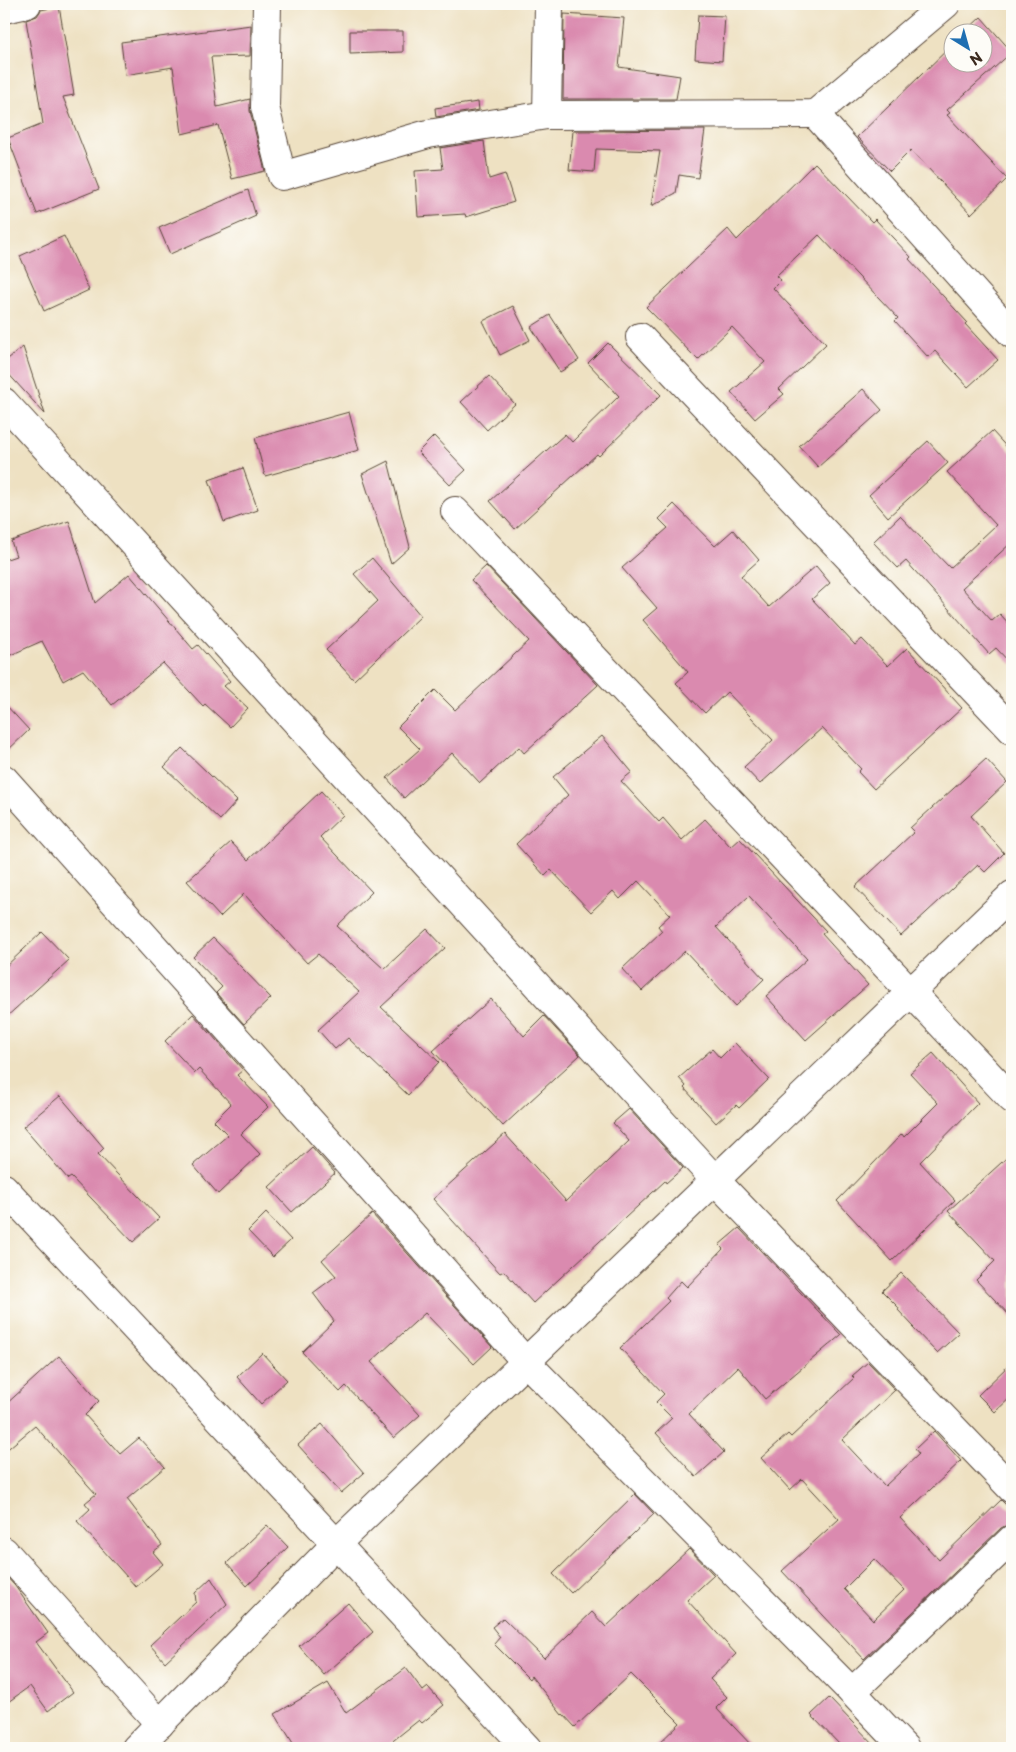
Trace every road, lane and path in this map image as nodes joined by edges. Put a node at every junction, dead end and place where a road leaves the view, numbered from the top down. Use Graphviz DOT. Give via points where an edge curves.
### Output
graph roads {
  1 [pos="27,4"];
  2 [pos="268,4"];
  3 [pos="549,4"];
  4 [pos="946,4"];
  5 [pos="4,9"];
  6 [pos="815,114"];
  7 [pos="547,115"];
  8 [pos="1012,334"];
  9 [pos="640,337"];
  10 [pos="4,402"];
  11 [pos="455,511"];
  12 [pos="1012,730"];
  13 [pos="4,779"];
  14 [pos="1012,895"];
  15 [pos="911,992"];
  16 [pos="1012,1098"];
  17 [pos="715,1180"];
  18 [pos="4,1188"];
  19 [pos="526,1362"];
  20 [pos="1012,1489"];
  21 [pos="1012,1539"];
  22 [pos="336,1544"];
  23 [pos="4,1551"];
  24 [pos="852,1692"];
  25 [pos="160,1724"];
  26 [pos="136,1748"];
  27 [pos="527,1748"];
  28 [pos="905,1748"];
  1 -- 5 [label="street"];
  2 -- 7 [label="street" via="264,107 282,176 428,134"];
  3 -- 7 [label="street"];
  4 -- 6 [label="street"];
  6 -- 7 [label="street"];
  6 -- 8 [label="street"];
  9 -- 12 [label="street"];
  10 -- 17 [label="street"];
  11 -- 15 [label="street"];
  13 -- 19 [label="street"];
  14 -- 15 [label="street"];
  15 -- 16 [label="street"];
  15 -- 17 [label="street"];
  17 -- 19 [label="street"];
  17 -- 20 [label="street"];
  18 -- 22 [label="street"];
  19 -- 22 [label="street"];
  19 -- 24 [label="street"];
  21 -- 24 [label="street"];
  22 -- 25 [label="street"];
  22 -- 27 [label="street"];
  23 -- 25 [label="street"];
  24 -- 28 [label="street"];
  25 -- 26 [label="street"];
}
